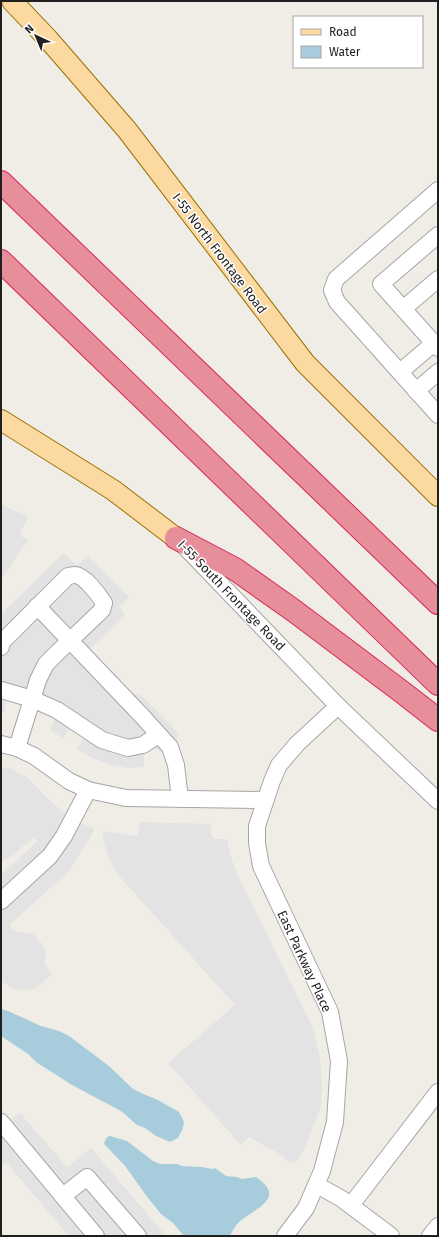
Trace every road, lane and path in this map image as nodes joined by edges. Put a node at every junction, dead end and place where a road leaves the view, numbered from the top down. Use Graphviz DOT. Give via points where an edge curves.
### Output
graph roads {
  1 [pos="12,1"];
  2 [pos="32,1"];
  3 [pos="48,39"];
  4 [pos="1,182"];
  5 [pos="438,190"];
  6 [pos="438,235"];
  7 [pos="1,261"];
  8 [pos="438,279"];
  9 [pos="403,309"];
  10 [pos="436,346"];
  11 [pos="400,372"];
  12 [pos="438,372"];
  13 [pos="416,391"];
  14 [pos="438,415"];
  15 [pos="1,420"];
  16 [pos="438,496"];
  17 [pos="176,538"];
  18 [pos="438,603"];
  19 [pos="37,606"];
  20 [pos="70,641"];
  21 [pos="1,647"];
  22 [pos="438,684"];
  23 [pos="1,690"];
  24 [pos="32,699"];
  25 [pos="338,706"];
  26 [pos="438,720"];
  27 [pos="158,735"];
  28 [pos="1,744"];
  29 [pos="18,748"];
  30 [pos="88,790"];
  31 [pos="180,799"];
  32 [pos="264,800"];
  33 [pos="438,801"];
  34 [pos="1,901"];
  35 [pos="438,1092"];
  36 [pos="4,1132"];
  37 [pos="317,1185"];
  38 [pos="63,1196"];
  39 [pos="350,1205"];
  40 [pos="438,1226"];
  41 [pos="96,1236"];
  42 [pos="138,1236"];
  43 [pos="285,1236"];
  44 [pos="391,1236"];
  45 [pos="430,1236"];
  1 -- 3 [label="main road, I-55 North Frontage Road"];
  2 -- 3 [label="main road"];
  3 -- 16 [label="main road, I-55 North Frontage Road" via="127,130 304,363"];
  4 -- 18 [label="highway"];
  5 -- 11 [label="street" via="336,279 332,290 337,302"];
  6 -- 9 [label="street" via="381,284"];
  7 -- 22 [label="highway"];
  8 -- 9 [label="street"];
  9 -- 10 [label="street"];
  10 -- 11 [label="street"];
  11 -- 13 [label="street"];
  12 -- 13 [label="street"];
  13 -- 14 [label="street"];
  15 -- 17 [label="main road, I-55 South Frontage Road" via="113,490"];
  17 -- 25 [label="street, I-55 South Frontage Road"];
  17 -- 26 [label="highway" via="235,570 293,610"];
  19 -- 20 [label="street"];
  19 -- 20 [label="street" via="68,576 76,575 83,578 100,596 104,603 102,610"];
  19 -- 21 [label="street" via="1,643"];
  20 -- 24 [label="street" via="46,664"];
  20 -- 27 [label="street"];
  23 -- 24 [label="street"];
  24 -- 27 [label="street" via="57,710 102,740 128,748 144,745"];
  24 -- 29 [label="street"];
  25 -- 32 [label="street, East Parkway Place" via="297,744 279,765"];
  25 -- 33 [label="street, I-55 South Frontage Road"];
  27 -- 31 [label="street" via="170,747 176,765"];
  28 -- 29 [label="street"];
  29 -- 30 [label="street" via="69,781"];
  30 -- 31 [label="street" via="126,798"];
  30 -- 34 [label="street" via="64,836 50,856"];
  31 -- 32 [label="street"];
  32 -- 37 [label="street, East Parkway Place" via="257,826 257,844 262,866 330,1012 339,1061 335,1122"];
  35 -- 39 [label="street"];
  36 -- 38 [label="street"];
  37 -- 39 [label="street"];
  37 -- 43 [label="street, East Parkway Place" via="306,1208"];
  38 -- 41 [label="street"];
  38 -- 42 [label="street" via="87,1177"];
  39 -- 44 [label="street"];
  40 -- 45 [label="street"];
}
